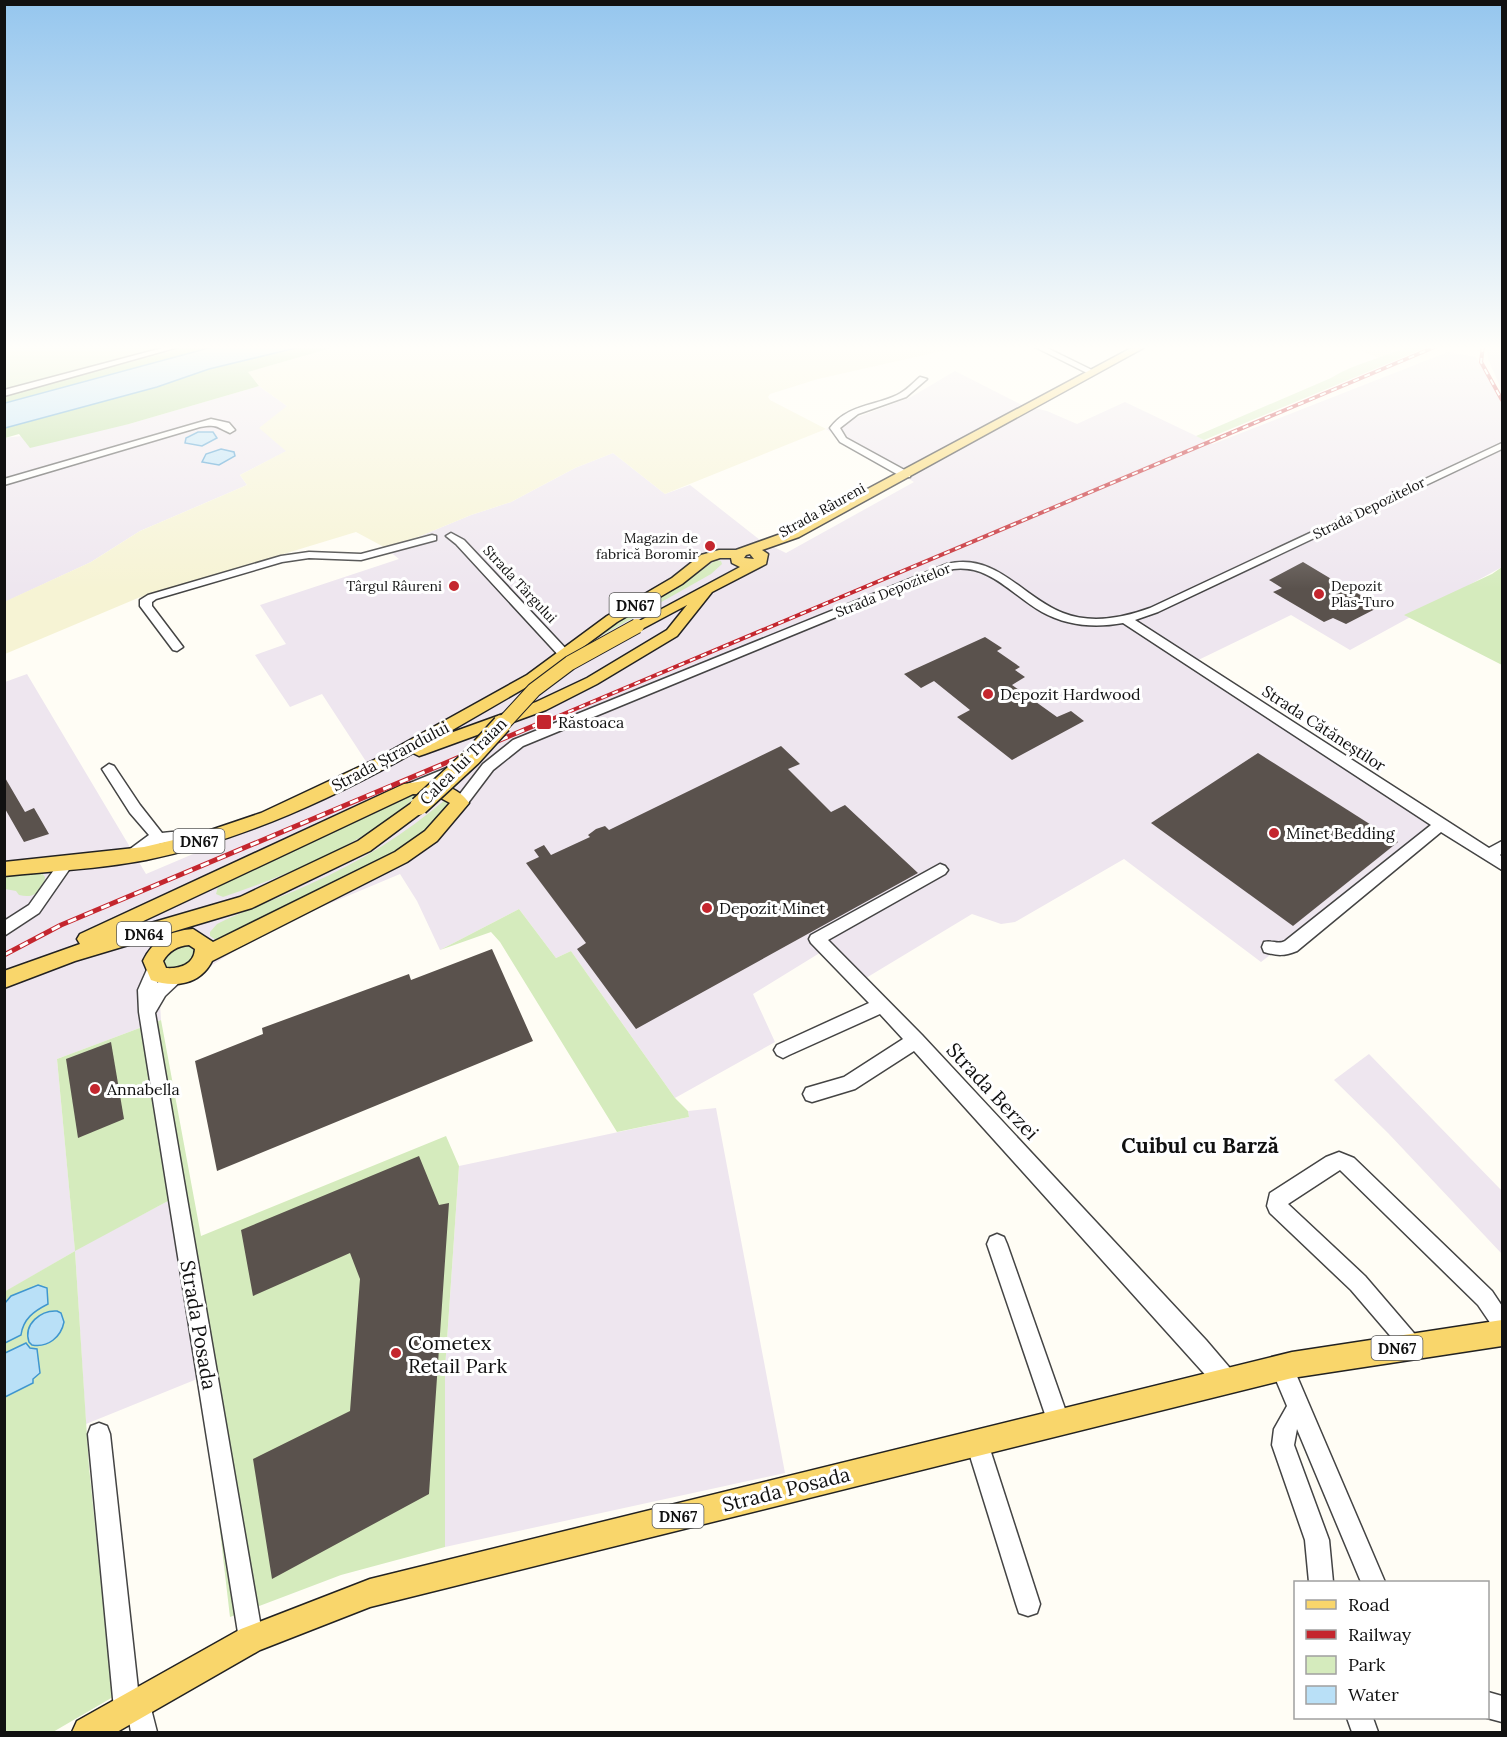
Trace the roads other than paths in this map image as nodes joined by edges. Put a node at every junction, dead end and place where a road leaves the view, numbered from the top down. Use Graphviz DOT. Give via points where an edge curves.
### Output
graph roads {
  1 [pos="190,427"];
  2 [pos="228,427"];
  3 [pos="836,427"];
  4 [pos="994,427"];
  5 [pos="995,427"];
  6 [pos="230,430"];
  7 [pos="1503,446"];
  8 [pos="906,475"];
  9 [pos="4,482"];
  10 [pos="748,558"];
  11 [pos="705,592"];
  12 [pos="1127,620"];
  13 [pos="637,626"];
  14 [pos="177,647"];
  15 [pos="566,655"];
  16 [pos="484,705"];
  17 [pos="495,724"];
  18 [pos="518,743"];
  19 [pos="380,764"];
  20 [pos="109,769"];
  21 [pos="410,788"];
  22 [pos="460,803"];
  23 [pos="1441,824"];
  24 [pos="155,839"];
  25 [pos="202,840"];
  26 [pos="1503,846"];
  27 [pos="131,856"];
  28 [pos="1496,860"];
  29 [pos="66,864"];
  30 [pos="4,869"];
  31 [pos="940,870"];
  32 [pos="205,885"];
  33 [pos="218,908"];
  34 [pos="4,930"];
  35 [pos="87,939"];
  36 [pos="115,941"];
  37 [pos="202,947"];
  38 [pos="1270,947"];
  39 [pos="155,963"];
  40 [pos="4,971"];
  41 [pos="177,976"];
  42 [pos="4,980"];
  43 [pos="883,1005"];
  44 [pos="147,1012"];
  45 [pos="916,1040"];
  46 [pos="783,1050"];
  47 [pos="812,1094"];
  48 [pos="997,1244"];
  49 [pos="1503,1323"];
  50 [pos="1503,1333"];
  51 [pos="1412,1346"];
  52 [pos="1287,1366"];
  53 [pos="1227,1382"];
  54 [pos="1301,1409"];
  55 [pos="1059,1423"];
  56 [pos="99,1434"];
  57 [pos="977,1443"];
  58 [pos="1321,1581"];
  59 [pos="1373,1581"];
  60 [pos="1028,1604"];
  61 [pos="251,1639"];
  62 [pos="133,1706"];
  63 [pos="88,1732"];
  64 [pos="144,1732"];
  1 -- 9 [label="street"];
  2 -- 6 [label="street"];
  3 -- 8 [label="street" via="843,440"];
  4 -- 10 [label="main road, Strada Râureni / DN64"];
  5 -- 8 [label="main road, Strada Râureni / DN64"];
  7 -- 12 [label="street, Strada Depozitelor"];
  8 -- 10 [label="main road, Strada Râureni / DN64"];
  10 -- 11 [label="main road, Calea lui Traian / DN67"];
  10 -- 13 [label="main road, Calea lui Traian / DN64"];
  10 -- 15 [label="main road, Strada Ștrandului / DN67" via="724,554 706,558 677,581 612,619"];
  11 -- 13 [label="main road, Calea lui Traian / DN64"];
  11 -- 17 [label="main road, DN67" via="680,626 667,636 555,701"];
  12 -- 18 [label="street, Strada Depozitelor" via="1060,616 981,566 960,563"];
  12 -- 23 [label="street, Strada Cătăneștilor"];
  13 -- 33 [label="main road, Calea lui Traian / DN64, bridge" via="546,680 419,806 364,846 282,885"];
  14 -- 15 [label="street, Strada Târgului" via="146,606 146,600 281,559 309,555 361,557 432,538 451,537"];
  15 -- 16 [label="main road, Strada Ștrandului / DN67"];
  16 -- 17 [label="main road" via="480,718"];
  16 -- 19 [label="main road, Strada Ștrandului / DN67"];
  17 -- 19 [label="main road, DN67"];
  18 -- 21 [label="street"];
  18 -- 22 [label="street, Strada Depozitelor" via="488,767"];
  19 -- 25 [label="main road, Strada Ștrandului / DN67" via="267,817"];
  20 -- 24 [label="street" via="156,834"];
  21 -- 22 [label="main road" via="435,788"];
  21 -- 32 [label="main road"];
  22 -- 37 [label="main road" via="432,836 401,856"];
  23 -- 28 [label="street, Strada Cătăneștilor"];
  23 -- 38 [label="street" via="1291,946 1282,950"];
  24 -- 25 [label="street" via="175,836"];
  24 -- 27 [label="street"];
  25 -- 27 [label="main road, Strada Ștrandului / DN67"];
  26 -- 28 [label="street"];
  27 -- 29 [label="main road, Strada Ștrandului / DN67"];
  29 -- 30 [label="main road, Strada Ștrandului / DN67"];
  29 -- 34 [label="street" via="34,909"];
  31 -- 43 [label="street, Strada Berzei" via="817,939"];
  32 -- 33 [label="main road" via="202,895"];
  32 -- 35 [label="main road"];
  33 -- 35 [label="main road, Calea lui Traian / DN64"];
  33 -- 36 [label="main road, Calea lui Traian / DN64"];
  33 -- 37 [label="main road"];
  35 -- 40 [label="main road, Calea lui Traian / DN64"];
  36 -- 39 [label="main road" via="140,945"];
  36 -- 42 [label="main road, Calea lui Traian / DN64"];
  37 -- 39 [label="main road" via="193,937 176,939 160,949"];
  37 -- 41 [label="main road" via="192,971"];
  39 -- 41 [label="main road" via="163,976"];
  39 -- 44 [label="street, Strada Posada" via="146,990"];
  41 -- 44 [label="street" via="159,991"];
  43 -- 45 [label="street, Strada Berzei"];
  43 -- 46 [label="street"];
  44 -- 61 [label="street, Strada Posada"];
  45 -- 47 [label="street" via="849,1083"];
  45 -- 53 [label="street, Strada Berzei" via="1115,1260 1197,1344"];
  48 -- 55 [label="street"];
  49 -- 51 [label="street" via="1485,1298 1363,1179 1347,1164 1333,1163 1277,1200 1276,1206 1358,1283"];
  50 -- 51 [label="main road, DN67"];
  51 -- 52 [label="main road, DN67"];
  52 -- 53 [label="main road, Strada Posada / DN67"];
  52 -- 54 [label="street"];
  53 -- 55 [label="main road, Strada Posada / DN67"];
  54 -- 58 [label="street" via="1283,1431 1283,1445 1317,1540"];
  54 -- 59 [label="street"];
  55 -- 57 [label="main road, Strada Posada / DN67"];
  56 -- 62 [label="street"];
  57 -- 60 [label="street"];
  57 -- 61 [label="main road, Strada Posada / DN67" via="406,1583 334,1605"];
  61 -- 62 [label="main road, Strada Posada / DN67"];
  62 -- 63 [label="main road, Strada Posada / DN67"];
  62 -- 64 [label="street"];
}
